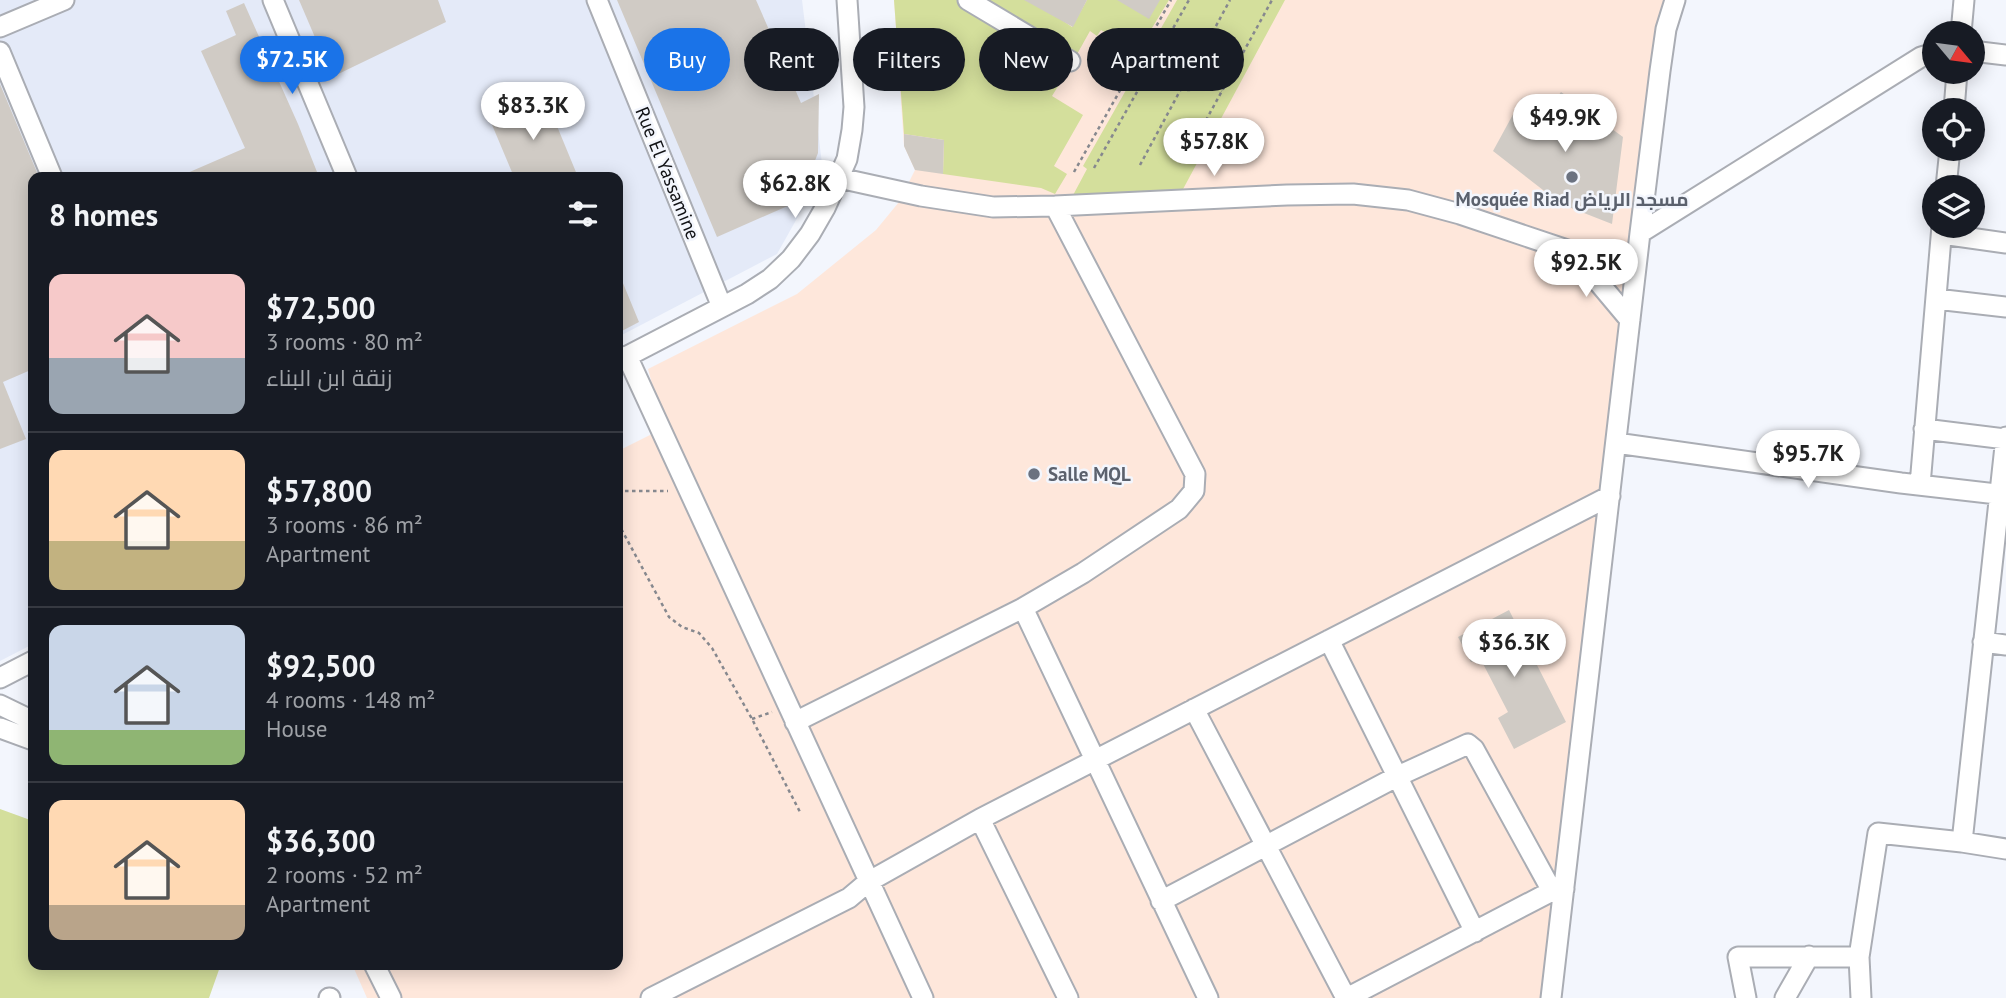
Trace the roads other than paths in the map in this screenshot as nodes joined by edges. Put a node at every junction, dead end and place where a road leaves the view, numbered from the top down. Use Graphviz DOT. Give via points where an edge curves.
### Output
graph roads {
  1 [pos="64,0"];
  2 [pos="273,0"];
  3 [pos="597,0"];
  4 [pos="847,0"];
  5 [pos="968,0"];
  6 [pos="1675,0"];
  7 [pos="1964,0"];
  8 [pos="21,9"];
  9 [pos="1962,21"];
  10 [pos="0,27"];
  11 [pos="1015,28"];
  12 [pos="0,52"];
  13 [pos="1985,53"];
  14 [pos="2006,55"];
  15 [pos="1922,57"];
  16 [pos="50,172"];
  17 [pos="345,172"];
  18 [pos="839,178"];
  19 [pos="1055,206"];
  20 [pos="1640,233"];
  21 [pos="1941,238"];
  22 [pos="1981,238"];
  23 [pos="2006,243"];
  24 [pos="1573,252"];
  25 [pos="1636,269"];
  26 [pos="1936,299"];
  27 [pos="722,307"];
  28 [pos="2006,307"];
  29 [pos="1630,320"];
  30 [pos="623,357"];
  31 [pos="623,360"];
  32 [pos="1924,429"];
  33 [pos="2006,438"];
  34 [pos="1616,443"];
  35 [pos="1920,485"];
  36 [pos="2002,495"];
  37 [pos="1610,496"];
  38 [pos="1023,608"];
  39 [pos="1329,640"];
  40 [pos="1983,642"];
  41 [pos="2006,645"];
  42 [pos="28,664"];
  43 [pos="0,678"];
  44 [pos="0,705"];
  45 [pos="1194,709"];
  46 [pos="792,714"];
  47 [pos="28,719"];
  48 [pos="0,728"];
  49 [pos="28,738"];
  50 [pos="1094,761"];
  51 [pos="1398,776"];
  52 [pos="980,819"];
  53 [pos="1962,842"];
  54 [pos="1265,846"];
  55 [pos="2006,849"];
  56 [pos="868,882"];
  57 [pos="1558,890"];
  58 [pos="1161,901"];
  59 [pos="1475,932"];
  60 [pos="1809,956"];
  61 [pos="1859,957"];
  62 [pos="377,970"];
  63 [pos="391,998"];
  64 [pos="651,998"];
  65 [pos="923,998"];
  66 [pos="1068,998"];
  67 [pos="1208,998"];
  68 [pos="1346,998"];
  69 [pos="1551,998"];
  70 [pos="1746,998"];
  71 [pos="1786,998"];
  72 [pos="1861,998"];
  1 -- 8 [label="street"];
  2 -- 17 [label="street"];
  3 -- 27 [label="street, Rue El Yassamine"];
  4 -- 18 [label="street" via="854,107 847,159"];
  5 -- 11 [label="street"];
  6 -- 20 [label="street" via="1660,71"];
  7 -- 9 [label="street"];
  8 -- 10 [label="street"];
  12 -- 16 [label="street"];
  13 -- 14 [label="street"];
  15 -- 20 [label="street"];
  18 -- 19 [label="street" via="993,207"];
  18 -- 27 [label="street" via="810,234 791,259 770,279"];
  19 -- 24 [label="street" via="1353,194 1421,203"];
  19 -- 38 [label="street" via="1196,481 1179,509"];
  20 -- 25 [label="street"];
  21 -- 26 [label="street"];
  22 -- 23 [label="street"];
  24 -- 25 [label="street"];
  24 -- 29 [label="street"];
  25 -- 29 [label="street"];
  26 -- 28 [label="street"];
  26 -- 32 [label="street"];
  27 -- 30 [label="street"];
  29 -- 34 [label="street"];
  31 -- 46 [label="street"];
  32 -- 33 [label="street"];
  32 -- 35 [label="street"];
  33 -- 36 [label="street"];
  34 -- 35 [label="street"];
  34 -- 37 [label="street"];
  35 -- 36 [label="street"];
  36 -- 40 [label="street"];
  37 -- 39 [label="street"];
  37 -- 57 [label="street"];
  38 -- 46 [label="street"];
  38 -- 50 [label="street"];
  39 -- 45 [label="street"];
  39 -- 51 [label="street"];
  40 -- 41 [label="street"];
  40 -- 53 [label="street"];
  42 -- 43 [label="street"];
  44 -- 47 [label="street"];
  45 -- 50 [label="street"];
  45 -- 54 [label="street"];
  46 -- 56 [label="street"];
  48 -- 49 [label="street"];
  50 -- 52 [label="street"];
  50 -- 58 [label="street"];
  51 -- 54 [label="street"];
  51 -- 57 [label="street" via="1465,745 1473,746"];
  51 -- 59 [label="street"];
  52 -- 56 [label="street"];
  52 -- 66 [label="street"];
  53 -- 55 [label="street"];
  53 -- 61 [label="street" via="1878,833"];
  54 -- 58 [label="street"];
  54 -- 68 [label="street"];
  56 -- 64 [label="street" via="849,898"];
  56 -- 65 [label="street"];
  57 -- 59 [label="street"];
  57 -- 69 [label="street"];
  58 -- 67 [label="street"];
  59 -- 68 [label="street"];
  60 -- 61 [label="street"];
  60 -- 70 [label="street" via="1738,957"];
  60 -- 71 [label="street"];
  61 -- 72 [label="street"];
  62 -- 63 [label="street"];
}
